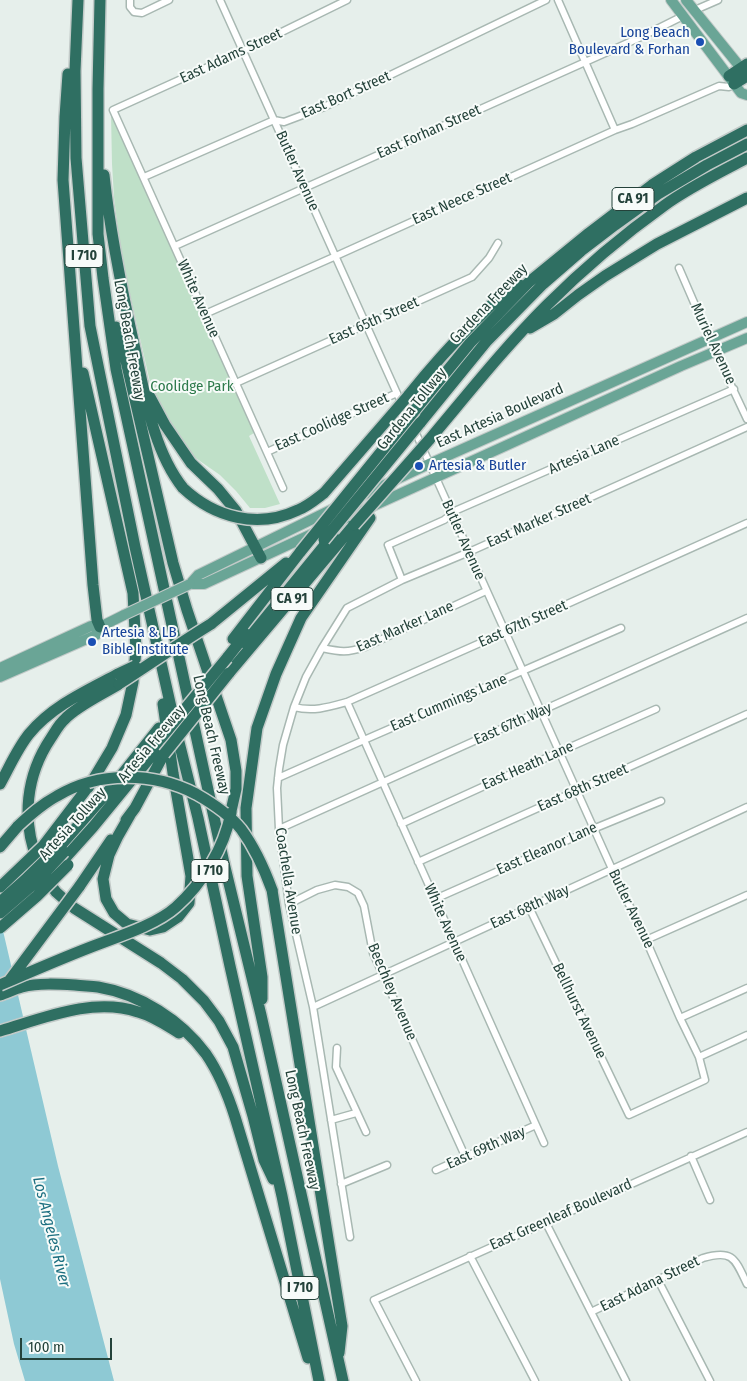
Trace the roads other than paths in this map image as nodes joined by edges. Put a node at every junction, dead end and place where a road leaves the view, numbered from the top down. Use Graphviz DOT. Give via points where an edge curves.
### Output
graph roads {
  1 [pos="73,0"];
  2 [pos="78,0"];
  3 [pos="100,0"];
  4 [pos="130,0"];
  5 [pos="169,0"];
  6 [pos="220,0"];
  7 [pos="347,0"];
  8 [pos="546,0"];
  9 [pos="558,0"];
  10 [pos="671,0"];
  11 [pos="686,0"];
  12 [pos="718,0"];
  13 [pos="695,10"];
  14 [pos="683,16"];
  15 [pos="243,51"];
  16 [pos="585,62"];
  17 [pos="745,71"];
  18 [pos="732,80"];
  19 [pos="98,89"];
  20 [pos="747,95"];
  21 [pos="114,110"];
  22 [pos="274,120"];
  23 [pos="616,130"];
  24 [pos="747,130"];
  25 [pos="747,144"];
  26 [pos="747,158"];
  27 [pos="144,178"];
  28 [pos="305,188"];
  29 [pos="747,198"];
  30 [pos="643,222"];
  31 [pos="498,243"];
  32 [pos="175,246"];
  33 [pos="336,256"];
  34 [pos="679,268"];
  35 [pos="103,278"];
  36 [pos="529,282"];
  37 [pos="205,314"];
  38 [pos="74,317"];
  39 [pos="747,322"];
  40 [pos="366,324"];
  41 [pos="520,334"];
  42 [pos="747,338"];
  43 [pos="710,340"];
  44 [pos="715,351"];
  45 [pos="138,364"];
  46 [pos="236,383"];
  47 [pos="734,389"];
  48 [pos="402,394"];
  49 [pos="747,419"];
  50 [pos="421,425"];
  51 [pos="747,427"];
  52 [pos="267,452"];
  53 [pos="429,464"];
  54 [pos="435,477"];
  55 [pos="396,478"];
  56 [pos="284,488"];
  57 [pos="452,514"];
  58 [pos="747,523"];
  59 [pos="255,546"];
  60 [pos="135,547"];
  61 [pos="301,551"];
  62 [pos="469,552"];
  63 [pos="261,558"];
  64 [pos="402,580"];
  65 [pos="190,584"];
  66 [pos="486,591"];
  67 [pos="747,618"];
  68 [pos="100,627"];
  69 [pos="621,628"];
  70 [pos="505,632"];
  71 [pos="322,648"];
  72 [pos="227,661"];
  73 [pos="0,668"];
  74 [pos="523,672"];
  75 [pos="0,677"];
  76 [pos="118,679"];
  77 [pos="347,702"];
  78 [pos="294,707"];
  79 [pos="656,709"];
  80 [pos="541,711"];
  81 [pos="747,714"];
  82 [pos="364,740"];
  83 [pos="162,741"];
  84 [pos="559,752"];
  85 [pos="278,778"];
  86 [pos="382,782"];
  87 [pos="0,784"];
  88 [pos="576,791"];
  89 [pos="661,801"];
  90 [pos="747,807"];
  91 [pos="130,815"];
  92 [pos="401,824"];
  93 [pos="594,828"];
  94 [pos="279,829"];
  95 [pos="0,846"];
  96 [pos="65,855"];
  97 [pos="418,862"];
  98 [pos="612,869"];
  99 [pos="0,887"];
  100 [pos="747,895"];
  101 [pos="435,899"];
  102 [pos="0,902"];
  103 [pos="289,904"];
  104 [pos="529,907"];
  105 [pos="0,913"];
  106 [pos="0,919"];
  107 [pos="0,928"];
  108 [pos="646,940"];
  109 [pos="454,942"];
  110 [pos="383,975"];
  111 [pos="0,985"];
  112 [pos="747,988"];
  113 [pos="0,994"];
  114 [pos="313,1007"];
  115 [pos="261,1015"];
  116 [pos="680,1018"];
  117 [pos="0,1031"];
  118 [pos="747,1035"];
  119 [pos="199,1046"];
  120 [pos="337,1048"];
  121 [pos="699,1057"];
  122 [pos="705,1080"];
  123 [pos="356,1113"];
  124 [pos="331,1120"];
  125 [pos="536,1125"];
  126 [pos="366,1132"];
  127 [pos="747,1132"];
  128 [pos="544,1143"];
  129 [pos="465,1156"];
  130 [pos="691,1156"];
  131 [pos="387,1165"];
  132 [pos="436,1170"];
  133 [pos="341,1184"];
  134 [pos="282,1196"];
  135 [pos="710,1200"];
  136 [pos="546,1223"];
  137 [pos="350,1238"];
  138 [pos="470,1256"];
  139 [pos="658,1280"];
  140 [pos="747,1284"];
  141 [pos="591,1312"];
  142 [pos="339,1363"];
  143 [pos="315,1381"];
  144 [pos="319,1381"];
  145 [pos="343,1381"];
  146 [pos="416,1381"];
  147 [pos="535,1381"];
  148 [pos="626,1381"];
  149 [pos="710,1381"];
  1 -- 38 [label="highway" via="63,180"];
  2 -- 60 [label="highway, Long Beach Freeway / I 710" via="76,158 90,326"];
  3 -- 19 [label="highway, Long Beach Freeway / I 710"];
  4 -- 5 [label="street" via="134,12 142,13"];
  6 -- 15 [label="street, Butler Avenue"];
  7 -- 15 [label="street, East Adams Street"];
  8 -- 22 [label="street, East Bort Street" via="324,107 284,122"];
  9 -- 16 [label="street"];
  10 -- 14 [label="main road"];
  11 -- 13 [label="main road"];
  12 -- 13 [label="street"];
  13 -- 17 [label="main road"];
  14 -- 16 [label="street, East Forhan Street"];
  14 -- 18 [label="main road"];
  15 -- 21 [label="street, East Adams Street"];
  15 -- 22 [label="street, Butler Avenue"];
  16 -- 23 [label="street"];
  16 -- 28 [label="street, East Forhan Street"];
  17 -- 18 [label="highway"];
  18 -- 20 [label="main road" via="740,93"];
  18 -- 23 [label="street, East Neece Street" via="729,87 719,86"];
  19 -- 35 [label="highway, Long Beach Freeway / I 710" via="98,234"];
  19 -- 45 [label="highway" via="104,177 112,232"];
  21 -- 27 [label="street, White Avenue"];
  22 -- 27 [label="street, East Bort Street"];
  22 -- 28 [label="street, Butler Avenue"];
  23 -- 33 [label="street, East Neece Street"];
  24 -- 36 [label="highway, Gardena Freeway / CA 91" via="652,185"];
  25 -- 50 [label="highway, Gardena Tollway" via="658,194 614,225 543,284 486,342"];
  26 -- 30 [label="highway, CA 91" via="665,205"];
  27 -- 32 [label="street, White Avenue"];
  28 -- 32 [label="street, East Forhan Street"];
  28 -- 33 [label="street, Butler Avenue"];
  29 -- 41 [label="highway" via="642,253"];
  30 -- 41 [label="highway, CA 91" via="596,259"];
  30 -- 50 [label="highway, Gardena Tollway" via="622,225 562,273 495,340"];
  31 -- 40 [label="street, East 65th Street" via="472,277"];
  32 -- 37 [label="street, White Avenue"];
  33 -- 37 [label="street, East Neece Street"];
  33 -- 40 [label="street, Butler Avenue"];
  34 -- 43 [label="street, Muriel Avenue"];
  35 -- 111 [label="highway, bridge" via="173,563 231,740 236,790 229,826 216,855 199,882 176,908 148,925"];
  35 -- 115 [label="highway, Long Beach Freeway / I 710" via="116,369 224,863"];
  36 -- 48 [label="highway" via="496,300"];
  36 -- 61 [label="highway, Gardena Freeway / CA 91, bridge" via="470,343"];
  37 -- 46 [label="street, White Avenue"];
  38 -- 68 [label="highway" via="93,585"];
  38 -- 99 [label="highway, bridge" via="94,424 133,593 134,682 126,714 112,748 86,791 42,846"];
  39 -- 43 [label="main road, East Artesia Boulevard"];
  40 -- 46 [label="street, East 65th Street"];
  40 -- 48 [label="street, Butler Avenue"];
  41 -- 55 [label="highway, CA 91, bridge"];
  42 -- 44 [label="main road, East Artesia Boulevard"];
  43 -- 44 [label="street, Muriel Avenue"];
  43 -- 53 [label="main road, East Artesia Boulevard"];
  44 -- 47 [label="street, Muriel Avenue"];
  44 -- 54 [label="main road, East Artesia Boulevard"];
  45 -- 48 [label="highway, bridge" via="161,450 173,476 206,506 250,520 297,511 324,493"];
  45 -- 59 [label="highway" via="166,425 191,463 236,511"];
  46 -- 52 [label="street, White Avenue"];
  47 -- 49 [label="street, Muriel Avenue"];
  47 -- 57 [label="street, Artesia Lane"];
  48 -- 52 [label="street, East Coolidge Street"];
  48 -- 53 [label="street, Butler Avenue"];
  50 -- 72 [label="highway, Gardena Tollway, bridge"];
  51 -- 62 [label="street, East Marker Street"];
  52 -- 56 [label="street, White Avenue"];
  53 -- 54 [label="street, Butler Avenue"];
  53 -- 59 [label="main road, East Artesia Boulevard"];
  54 -- 57 [label="street, Butler Avenue"];
  54 -- 63 [label="main road, East Artesia Boulevard"];
  55 -- 72 [label="highway, Artesia Freeway / CA 91, bridge"];
  55 -- 115 [label="highway, bridge" via="301,618 257,728 246,808 247,876 262,977"];
  57 -- 62 [label="street, Butler Avenue"];
  57 -- 64 [label="street, Artesia Lane" via="388,545"];
  58 -- 70 [label="street, East 67th Street"];
  59 -- 63 [label="highway"];
  59 -- 65 [label="main road, East Artesia Boulevard" via="198,575"];
  60 -- 91 [label="highway" via="191,876 189,903 178,917 163,927 150,930 127,924 114,913 106,899 103,879 109,855"];
  60 -- 134 [label="highway, Long Beach Freeway / I 710"];
  61 -- 72 [label="highway, Artesia Freeway / CA 91"];
  61 -- 76 [label="highway, bridge" via="211,624 149,664"];
  62 -- 64 [label="street, East Marker Street"];
  62 -- 66 [label="street, Butler Avenue"];
  63 -- 65 [label="main road, East Artesia Boulevard" via="204,584"];
  64 -- 71 [label="street, East Marker Street" via="347,608"];
  65 -- 68 [label="main road, East Artesia Boulevard, bridge"];
  66 -- 70 [label="street, Butler Avenue"];
  66 -- 71 [label="street, East Marker Lane" via="350,652"];
  67 -- 80 [label="street, East 67th Way"];
  68 -- 73 [label="main road, East Artesia Boulevard" via="91,626"];
  68 -- 75 [label="main road, East Artesia Boulevard" via="96,635"];
  69 -- 74 [label="street, East Cummings Lane"];
  70 -- 74 [label="street, Butler Avenue"];
  70 -- 77 [label="street, East 67th Street"];
  71 -- 78 [label="street, Coachella Avenue"];
  72 -- 83 [label="highway, Artesia Freeway / CA 91, bridge"];
  72 -- 83 [label="highway, Artesia Freeway / CA 91"];
  74 -- 80 [label="street, Butler Avenue"];
  74 -- 82 [label="street, East Cummings Lane"];
  76 -- 87 [label="highway" via="75,697 44,719 29,734"];
  76 -- 134 [label="highway" via="65,719 41,752 27,805 35,855 43,875 56,892 74,908 182,979 219,1021 233,1047 264,1160"];
  77 -- 78 [label="street, East 67th Street" via="305,710"];
  77 -- 82 [label="street, White Avenue"];
  78 -- 85 [label="street, Coachella Avenue"];
  79 -- 84 [label="street, East Heath Lane"];
  80 -- 84 [label="street, Butler Avenue"];
  80 -- 86 [label="street, East 67th Way"];
  81 -- 88 [label="street, East 68th Street"];
  82 -- 85 [label="street, East Cummings Lane"];
  82 -- 86 [label="street, White Avenue"];
  83 -- 91 [label="highway"];
  83 -- 96 [label="highway, Artesia Freeway / CA 91"];
  83 -- 96 [label="highway, Artesia Freeway / CA 91" via="112,787"];
  84 -- 88 [label="street, Butler Avenue"];
  84 -- 92 [label="street, East Heath Lane"];
  85 -- 94 [label="street, Coachella Avenue"];
  86 -- 92 [label="street, White Avenue"];
  86 -- 94 [label="street, East 67th Way"];
  88 -- 93 [label="street, Butler Avenue"];
  88 -- 97 [label="street, East 68th Street"];
  89 -- 93 [label="street, East Eleanor Lane"];
  90 -- 98 [label="street, East 68th Way"];
  91 -- 113 [label="highway, bridge"];
  92 -- 97 [label="street, White Avenue"];
  93 -- 98 [label="street, Butler Avenue"];
  93 -- 101 [label="street, East Eleanor Lane"];
  94 -- 103 [label="street, Coachella Avenue"];
  95 -- 142 [label="highway, bridge" via="35,810 57,796 96,780 120,777 139,777 186,789 224,813 252,845 272,890 342,1326"];
  96 -- 102 [label="highway, Artesia Freeway / CA 91, bridge" via="25,880"];
  96 -- 105 [label="highway, Artesia Tollway, bridge"];
  96 -- 106 [label="highway, Artesia Tollway, bridge"];
  96 -- 107 [label="highway, Artesia Freeway / CA 91, bridge" via="37,896"];
  97 -- 101 [label="street, White Avenue"];
  98 -- 104 [label="street, East 68th Way"];
  98 -- 108 [label="street, Butler Avenue"];
  100 -- 108 [label="street"];
  101 -- 109 [label="street, White Avenue"];
  103 -- 110 [label="street, Beechley Avenue" via="335,885 358,893 364,906 373,953"];
  103 -- 114 [label="street, Coachella Avenue"];
  104 -- 109 [label="street, East 68th Way"];
  104 -- 122 [label="street, Bellhurst Avenue" via="629,1115"];
  108 -- 116 [label="street, Butler Avenue"];
  109 -- 110 [label="street, East 68th Way"];
  109 -- 125 [label="street, White Avenue"];
  110 -- 114 [label="street, East 68th Way"];
  110 -- 129 [label="street, Beechley Avenue"];
  112 -- 116 [label="street"];
  113 -- 119 [label="highway" via="43,984 98,987 142,1002 164,1014"];
  114 -- 124 [label="street, Coachella Avenue"];
  115 -- 142 [label="highway, Long Beach Freeway / I 710"];
  116 -- 121 [label="street, Butler Avenue"];
  117 -- 119 [label="highway" via="74,1010 120,1007 154,1018"];
  118 -- 121 [label="street"];
  119 -- 143 [label="highway" via="227,1092"];
  120 -- 123 [label="street" via="336,1067"];
  121 -- 122 [label="street, Butler Avenue"];
  123 -- 124 [label="street"];
  123 -- 126 [label="street"];
  124 -- 133 [label="street, Coachella Avenue"];
  125 -- 128 [label="street, White Avenue"];
  125 -- 129 [label="street, East 69th Way"];
  127 -- 130 [label="street, East Greenleaf Boulevard"];
  129 -- 132 [label="street, East 69th Way"];
  130 -- 135 [label="street"];
  130 -- 136 [label="street, East Greenleaf Boulevard"];
  131 -- 133 [label="street"];
  133 -- 137 [label="street, Coachella Avenue"];
  134 -- 144 [label="highway, Long Beach Freeway / I 710"];
  136 -- 138 [label="street, East Greenleaf Boulevard"];
  136 -- 141 [label="street"];
  138 -- 146 [label="street, East Greenleaf Boulevard" via="374,1300"];
  138 -- 147 [label="street"];
  139 -- 140 [label="street, East Adana Street" via="703,1258 726,1254 736,1262"];
  139 -- 141 [label="street, East Adana Street"];
  139 -- 149 [label="street"];
  141 -- 148 [label="street"];
  142 -- 145 [label="highway, Long Beach Freeway / I 710"];
}
